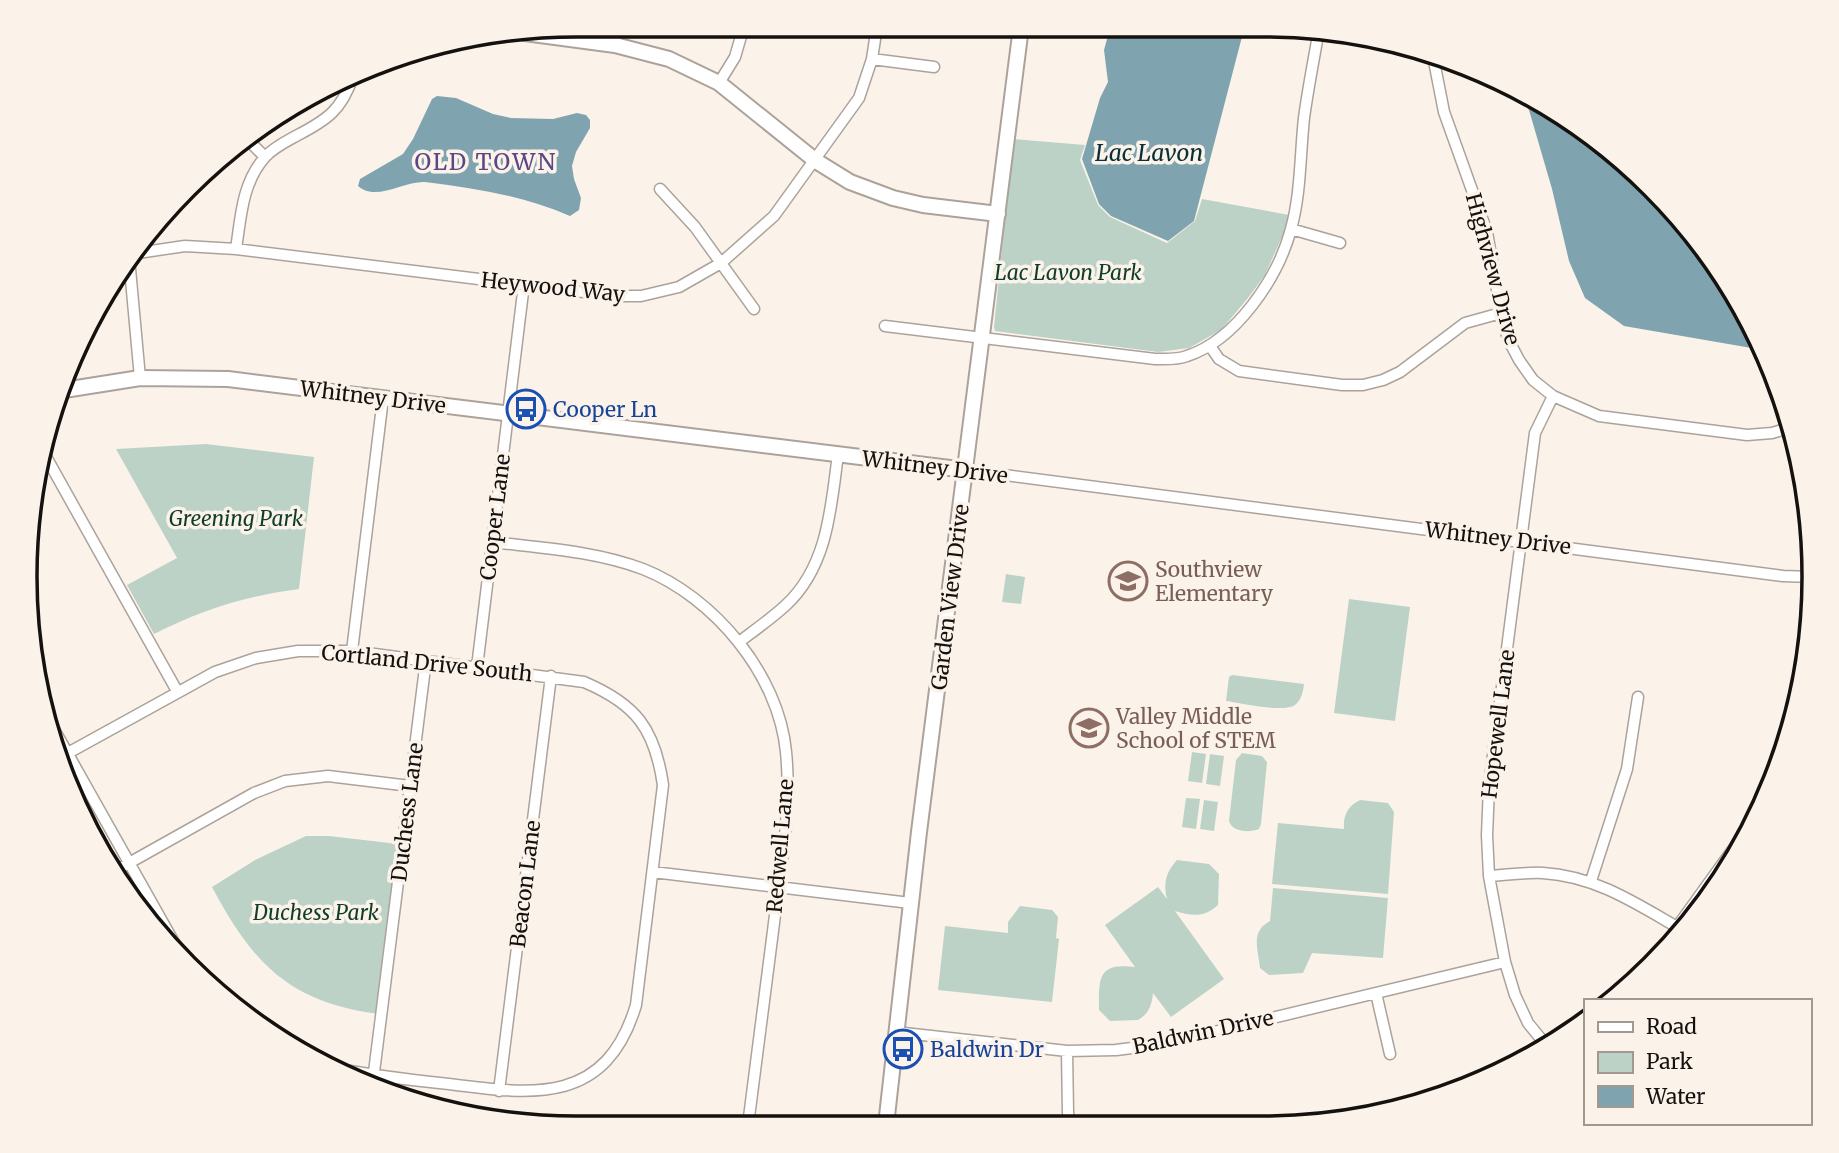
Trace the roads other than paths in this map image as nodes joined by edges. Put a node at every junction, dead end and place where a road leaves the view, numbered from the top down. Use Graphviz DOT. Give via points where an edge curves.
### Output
graph roads {
  1 [pos="559,37"];
  2 [pos="616,37"];
  3 [pos="740,37"];
  4 [pos="875,37"];
  5 [pos="1020,37"];
  6 [pos="1317,40"];
  7 [pos="615,45"];
  8 [pos="872,60"];
  9 [pos="1435,65"];
  10 [pos="934,68"];
  11 [pos="719,83"];
  12 [pos="349,87"];
  13 [pos="253,145"];
  14 [pos="265,157"];
  15 [pos="816,161"];
  16 [pos="660,188"];
  17 [pos="998,214"];
  18 [pos="1291,229"];
  19 [pos="1340,243"];
  20 [pos="236,248"];
  21 [pos="144,253"];
  22 [pos="721,263"];
  23 [pos="131,272"];
  24 [pos="524,284"];
  25 [pos="754,309"];
  26 [pos="1501,313"];
  27 [pos="885,326"];
  28 [pos="983,338"];
  29 [pos="1210,346"];
  30 [pos="140,378"];
  31 [pos="71,389"];
  32 [pos="1553,396"];
  33 [pos="383,398"];
  34 [pos="508,414"];
  35 [pos="1782,430"];
  36 [pos="838,454"];
  37 [pos="49,462"];
  38 [pos="966,470"];
  39 [pos="1520,541"];
  40 [pos="492,542"];
  41 [pos="1802,577"];
  42 [pos="739,642"];
  43 [pos="352,651"];
  44 [pos="426,660"];
  45 [pos="477,667"];
  46 [pos="551,676"];
  47 [pos="177,691"];
  48 [pos="1638,697"];
  49 [pos="64,746"];
  50 [pos="68,753"];
  51 [pos="410,786"];
  52 [pos="129,863"];
  53 [pos="122,867"];
  54 [pos="653,872"];
  55 [pos="1489,876"];
  56 [pos="1591,881"];
  57 [pos="778,887"];
  58 [pos="911,903"];
  59 [pos="162,922"];
  60 [pos="1674,925"];
  61 [pos="1505,962"];
  62 [pos="1376,993"];
  63 [pos="895,1032"];
  64 [pos="1541,1038"];
  65 [pos="1067,1051"];
  66 [pos="1390,1054"];
  67 [pos="368,1074"];
  68 [pos="374,1075"];
  69 [pos="499,1091"];
  70 [pos="749,1116"];
  71 [pos="887,1116"];
  72 [pos="1069,1116"];
  1 -- 7 [label="street"];
  2 -- 7 [label="street"];
  3 -- 11 [label="street"];
  4 -- 8 [label="street, Heywood Way"];
  5 -- 17 [label="street, Garden View Drive"];
  6 -- 18 [label="street"];
  7 -- 11 [label="street" via="669,58"];
  8 -- 10 [label="street"];
  8 -- 15 [label="street, Heywood Way" via="859,98"];
  9 -- 26 [label="street, Highview Drive" via="1444,112 1487,232"];
  11 -- 15 [label="street"];
  12 -- 14 [label="street" via="342,103 323,122"];
  13 -- 14 [label="street"];
  14 -- 20 [label="street" via="245,190"];
  15 -- 17 [label="street" via="850,182 892,198"];
  15 -- 22 [label="street, Heywood Way" via="774,216"];
  16 -- 22 [label="street"];
  17 -- 28 [label="street, Garden View Drive"];
  18 -- 19 [label="street"];
  18 -- 29 [label="street" via="1263,289 1233,328"];
  20 -- 21 [label="street, Heywood Way" via="185,246"];
  20 -- 24 [label="street, Heywood Way"];
  22 -- 24 [label="street, Heywood Way" via="679,287 640,296"];
  22 -- 25 [label="street"];
  23 -- 30 [label="street"];
  24 -- 34 [label="street, Cooper Lane"];
  26 -- 29 [label="street" via="1465,323 1400,372 1363,385 1239,371 1219,359"];
  26 -- 32 [label="street, Highview Drive" via="1519,360 1533,380"];
  27 -- 28 [label="street"];
  28 -- 29 [label="street" via="1155,359 1185,357"];
  28 -- 38 [label="street, Garden View Drive"];
  30 -- 31 [label="street, Whitney Drive"];
  30 -- 33 [label="street, Whitney Drive" via="229,379"];
  32 -- 35 [label="street, Highview Drive" via="1599,416 1747,435"];
  32 -- 39 [label="street, Hopewell Lane" via="1535,432"];
  33 -- 34 [label="street, Whitney Drive"];
  33 -- 43 [label="street"];
  34 -- 36 [label="street, Whitney Drive"];
  34 -- 40 [label="street, Cooper Lane"];
  36 -- 38 [label="street, Whitney Drive"];
  36 -- 42 [label="street" via="828,528 815,566 788,603"];
  37 -- 47 [label="street"];
  38 -- 39 [label="street, Whitney Drive"];
  38 -- 58 [label="street, Garden View Drive"];
  39 -- 41 [label="street, Whitney Drive"];
  39 -- 55 [label="street, Hopewell Lane" via="1489,787"];
  40 -- 42 [label="street, Redwell Lane" via="595,555 642,569 696,599"];
  40 -- 45 [label="street, Cooper Lane"];
  42 -- 57 [label="street, Redwell Lane" via="769,691 786,751 788,809"];
  43 -- 44 [label="street, Cortland Drive South"];
  43 -- 47 [label="street, Cortland Drive South" via="298,651 256,658 215,671"];
  44 -- 45 [label="street, Cortland Drive South"];
  44 -- 51 [label="street, Duchess Lane"];
  45 -- 46 [label="street, Cortland Drive South"];
  46 -- 54 [label="street, Cortland Drive South" via="610,693 633,711 650,736 663,785"];
  46 -- 69 [label="street, Beacon Lane"];
  47 -- 50 [label="street, Cortland Drive South"];
  48 -- 56 [label="street" via="1627,769"];
  49 -- 50 [label="street"];
  50 -- 52 [label="street"];
  51 -- 52 [label="street" via="328,776 285,781 254,793"];
  51 -- 68 [label="street, Duchess Lane"];
  52 -- 53 [label="street"];
  52 -- 59 [label="street"];
  54 -- 57 [label="street"];
  54 -- 69 [label="street, Cortland Drive South" via="636,1005 618,1047 594,1072 566,1087"];
  55 -- 56 [label="street" via="1543,873"];
  55 -- 61 [label="street, Hopewell Lane"];
  56 -- 60 [label="street"];
  57 -- 58 [label="street"];
  57 -- 70 [label="street, Redwell Lane"];
  58 -- 63 [label="street, Garden View Drive"];
  61 -- 62 [label="street, Baldwin Drive"];
  61 -- 64 [label="street, Hopewell Lane" via="1514,995"];
  62 -- 65 [label="street, Baldwin Drive" via="1164,1044"];
  62 -- 66 [label="street"];
  63 -- 65 [label="street, Baldwin Drive"];
  63 -- 71 [label="street, Garden View Drive"];
  65 -- 72 [label="street"];
  67 -- 68 [label="street, Cortland Drive South"];
  68 -- 69 [label="street, Cortland Drive South"];
}
